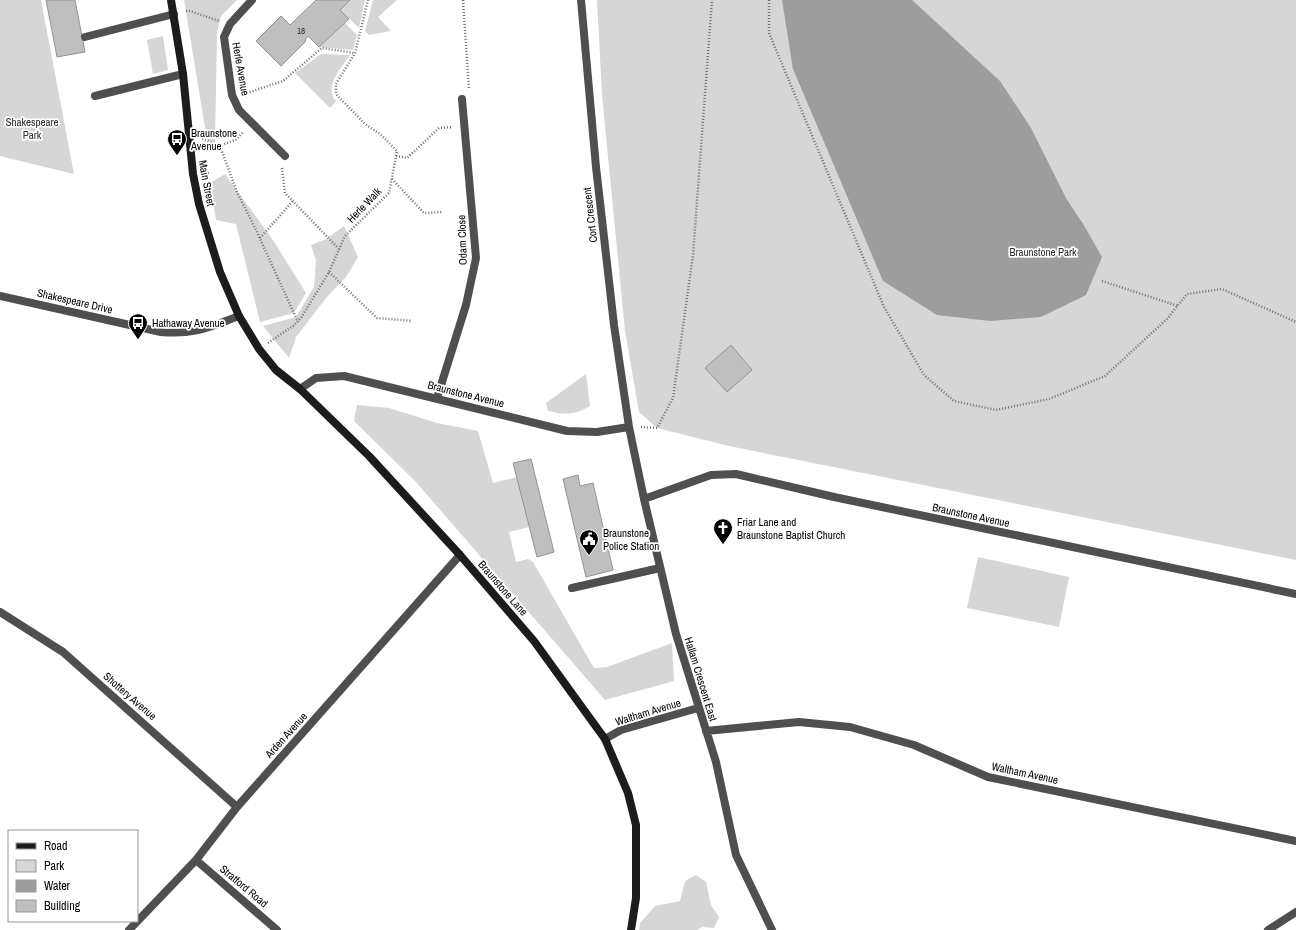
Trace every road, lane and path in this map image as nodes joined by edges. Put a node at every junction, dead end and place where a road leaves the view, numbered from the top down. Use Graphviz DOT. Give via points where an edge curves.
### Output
graph roads {
  1 [pos="171,0"];
  2 [pos="252,0"];
  3 [pos="368,0"];
  4 [pos="463,0"];
  5 [pos="581,0"];
  6 [pos="712,0"];
  7 [pos="769,0"];
  8 [pos="174,14"];
  9 [pos="230,24"];
  10 [pos="85,37"];
  11 [pos="355,53"];
  12 [pos="183,74"];
  13 [pos="95,96"];
  14 [pos="233,98"];
  15 [pos="462,99"];
  16 [pos="251,122"];
  17 [pos="464,126"];
  18 [pos="189,138"];
  19 [pos="220,146"];
  20 [pos="285,156"];
  21 [pos="396,156"];
  22 [pos="392,179"];
  23 [pos="293,201"];
  24 [pos="443,212"];
  25 [pos="260,238"];
  26 [pos="340,250"];
  27 [pos="329,272"];
  28 [pos="1102,281"];
  29 [pos="0,296"];
  30 [pos="1178,306"];
  31 [pos="239,316"];
  32 [pos="412,321"];
  33 [pos="298,322"];
  34 [pos="1296,322"];
  35 [pos="259,349"];
  36 [pos="300,389"];
  37 [pos="437,398"];
  38 [pos="629,427"];
  39 [pos="644,499"];
  40 [pos="460,555"];
  41 [pos="660,568"];
  42 [pos="572,588"];
  43 [pos="1296,594"];
  44 [pos="0,612"];
  45 [pos="698,708"];
  46 [pos="706,731"];
  47 [pos="605,739"];
  48 [pos="237,807"];
  49 [pos="1296,841"];
  50 [pos="196,860"];
  51 [pos="1296,912"];
  52 [pos="138,921"];
  53 [pos="137,922"];
  54 [pos="129,930"];
  55 [pos="277,930"];
  56 [pos="631,930"];
  57 [pos="772,930"];
  58 [pos="1268,930"];
  1 -- 8 [label="street, Main Street"];
  2 -- 9 [label="street, Herle Avenue"];
  3 -- 11 [label="path"];
  4 -- 15 [label="path" via="469,91"];
  5 -- 38 [label="street, Cort Crescent" via="596,167 614,325"];
  6 -- 38 [label="path" via="693,254 674,398 657,428"];
  7 -- 30 [label="path" via="769,33 884,307 924,375 954,401 996,410 1049,399 1104,376"];
  8 -- 9 [label="path" via="190,11"];
  8 -- 10 [label="street"];
  8 -- 12 [label="street, Main Street"];
  9 -- 14 [label="street, Herle Avenue" via="224,36"];
  11 -- 14 [label="path" via="322,48 283,81"];
  11 -- 21 [label="path" via="336,84 336,94 365,124 380,134 397,151"];
  12 -- 13 [label="street"];
  12 -- 18 [label="street, Main Street"];
  14 -- 16 [label="street, Herle Avenue" via="239,110"];
  15 -- 17 [label="street, Odam Close"];
  16 -- 19 [label="path" via="237,139"];
  16 -- 20 [label="street, Herle Avenue"];
  17 -- 21 [label="path" via="439,128 407,158"];
  17 -- 37 [label="street, Odam Close" via="476,258 466,305"];
  18 -- 19 [label="path" via="207,140"];
  18 -- 31 [label="street, Main Street" via="199,204 220,272"];
  19 -- 25 [label="path" via="237,192"];
  20 -- 23 [label="path" via="282,171 285,193"];
  21 -- 22 [label="path, Herle Walk"];
  22 -- 24 [label="path" via="424,213"];
  22 -- 26 [label="path, Herle Walk" via="389,193 345,236"];
  23 -- 25 [label="path"];
  23 -- 26 [label="path"];
  25 -- 33 [label="path"];
  26 -- 27 [label="path, Herle Walk"];
  27 -- 32 [label="path" via="377,318"];
  27 -- 33 [label="path, Herle Walk"];
  28 -- 30 [label="path"];
  29 -- 31 [label="street, Shakespeare Drive" via="162,332 199,331"];
  30 -- 34 [label="path" via="1187,294 1222,289"];
  31 -- 35 [label="street, Braunstone Lane"];
  33 -- 35 [label="path, Herle Walk"];
  35 -- 36 [label="street, Braunstone Lane" via="276,370"];
  36 -- 37 [label="street, Braunstone Avenue" via="316,378 344,376"];
  36 -- 40 [label="street, Braunstone Lane" via="369,456"];
  37 -- 38 [label="street, Braunstone Avenue" via="567,430 597,432"];
  38 -- 39 [label="street, Hallam Crescent East"];
  39 -- 41 [label="street, Hallam Crescent East"];
  39 -- 43 [label="street, Braunstone Avenue" via="711,475 736,474"];
  40 -- 47 [label="street, Braunstone Lane" via="534,641"];
  40 -- 48 [label="street, Arden Avenue"];
  41 -- 42 [label="street"];
  41 -- 45 [label="street, Hallam Crescent East"];
  44 -- 48 [label="street, Shottery Avenue" via="63,652"];
  45 -- 46 [label="street, Hallam Crescent East"];
  45 -- 47 [label="street, Waltham Avenue" via="621,730"];
  46 -- 49 [label="street, Waltham Avenue" via="799,722 850,727 914,745 988,777"];
  46 -- 57 [label="street, Hallam Crescent East" via="716,762 736,855"];
  47 -- 56 [label="street, Braunstone Lane" via="628,794 636,825 636,898"];
  48 -- 50 [label="street, Arden Avenue"];
  50 -- 52 [label="street, Arden Avenue"];
  50 -- 55 [label="street, Stratford Road"];
  51 -- 58 [label="street"];
  53 -- 54 [label="street, Arden Avenue"];
}
